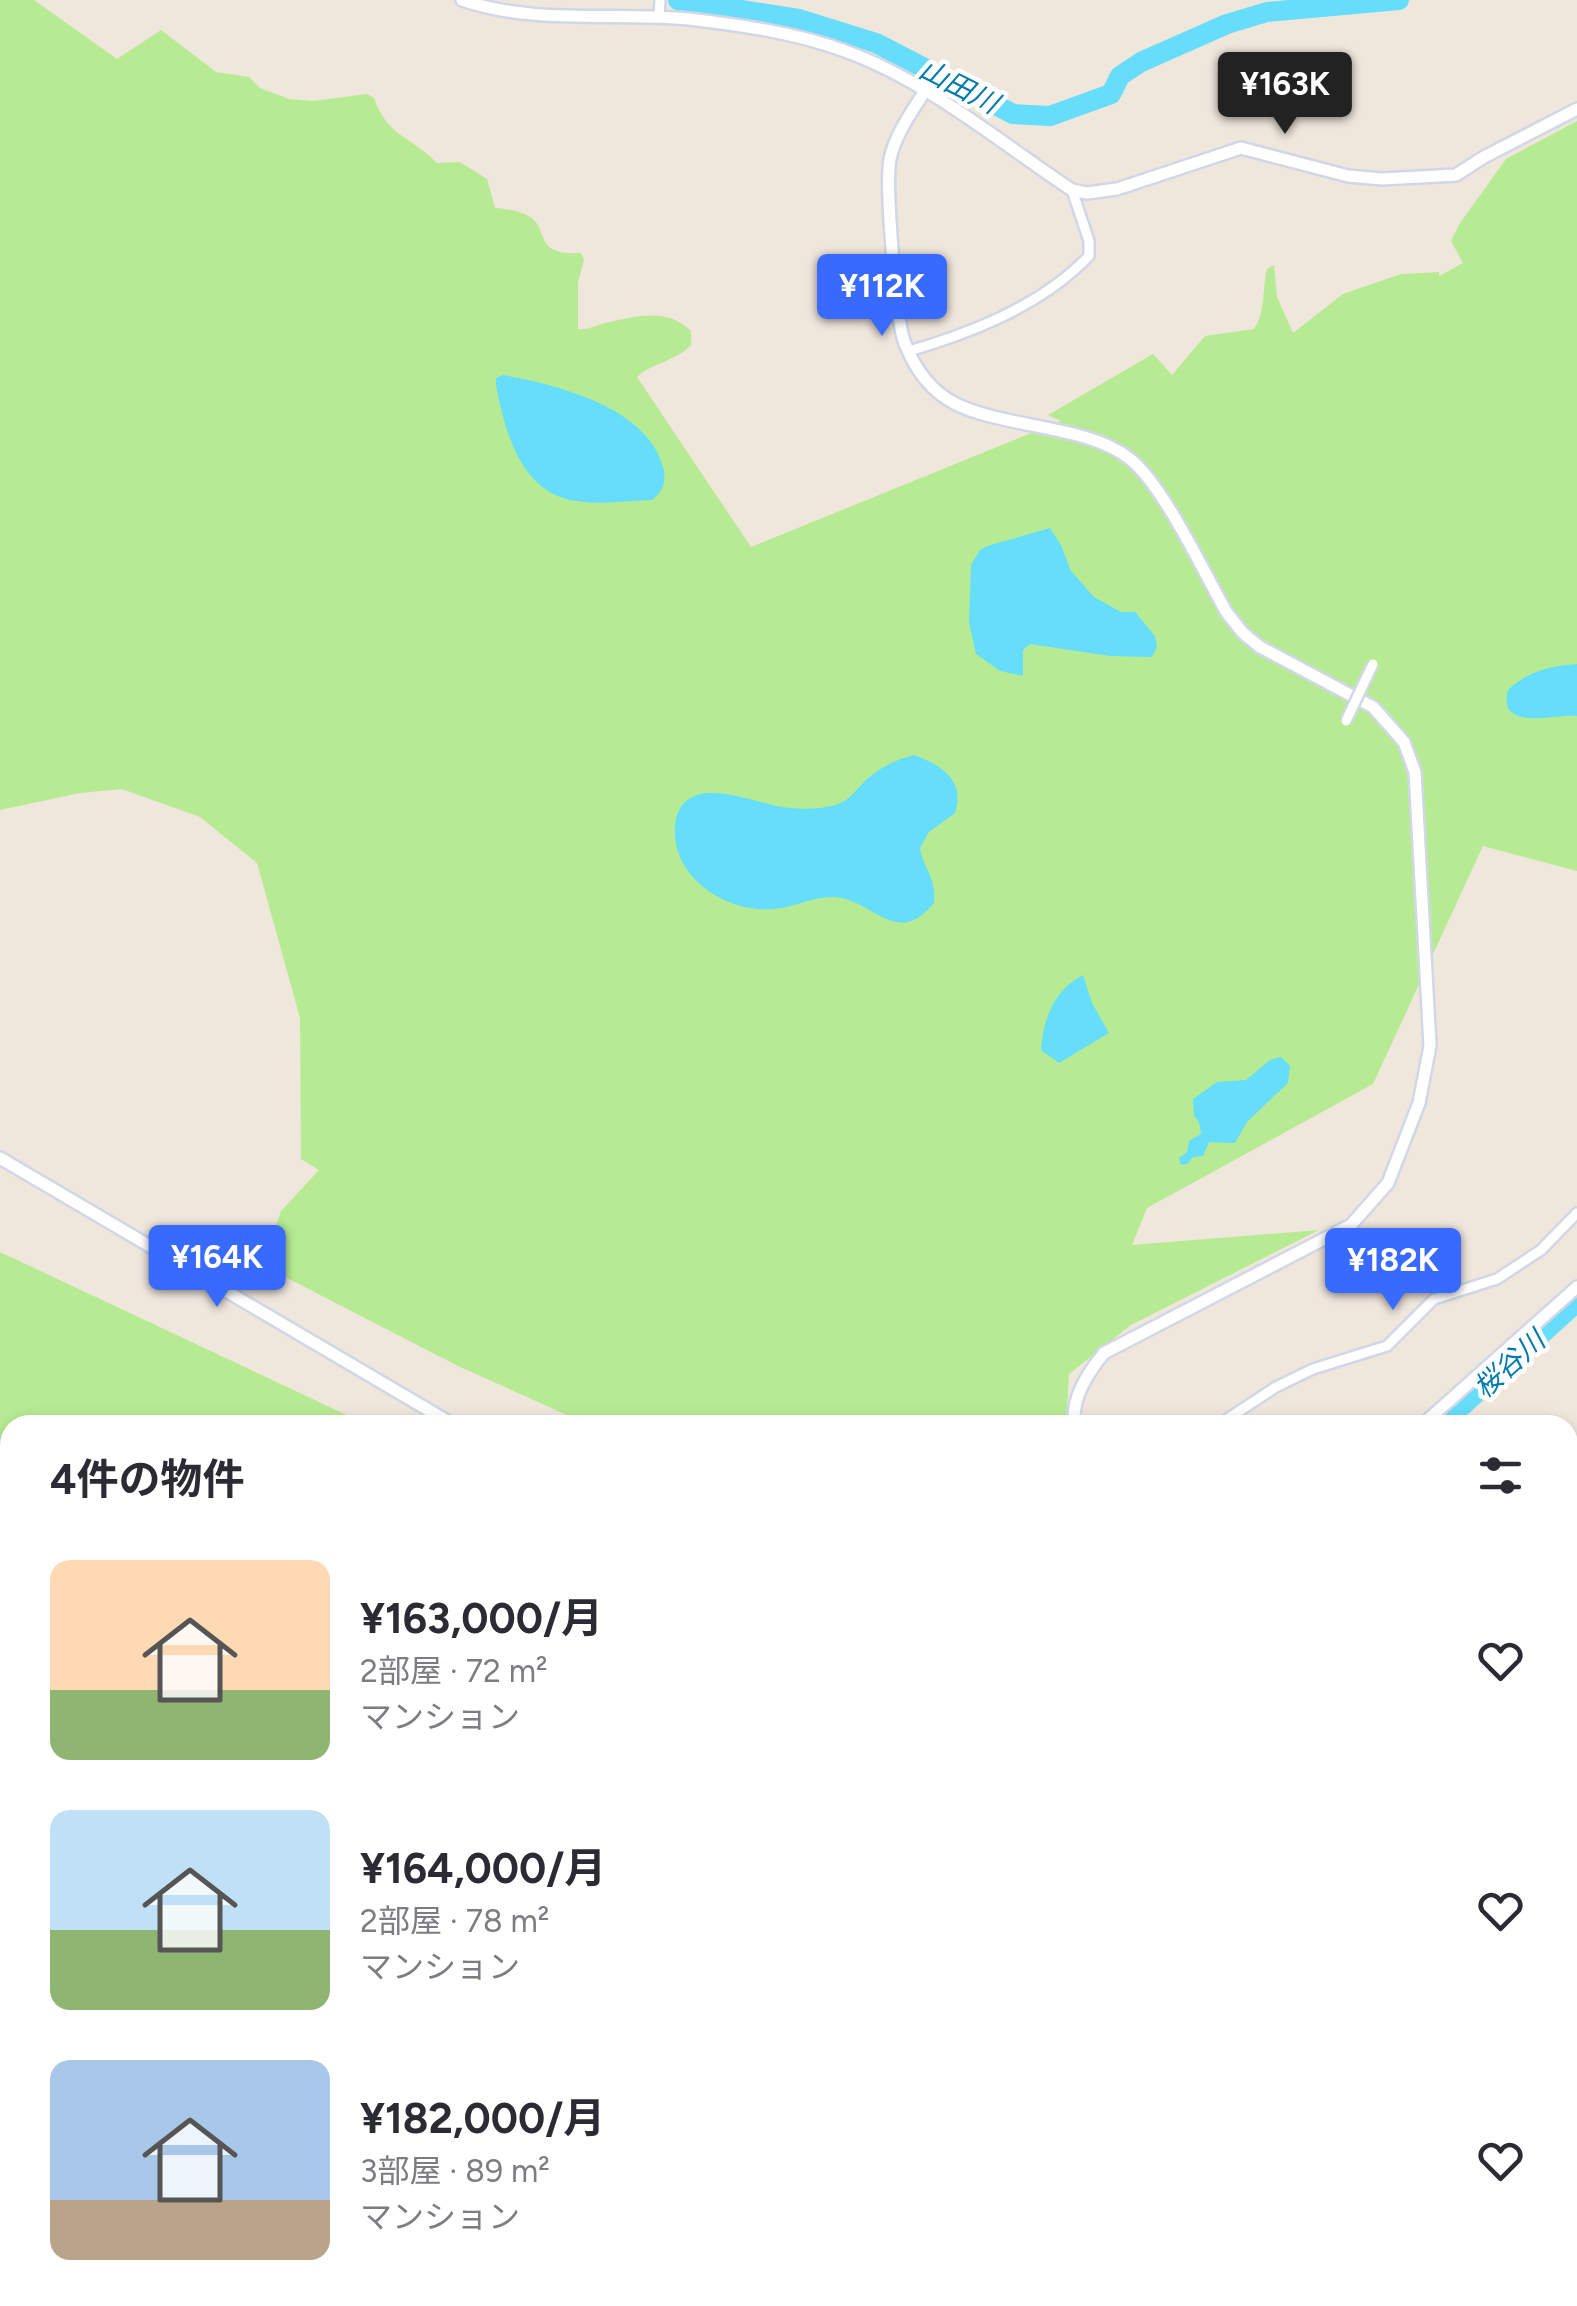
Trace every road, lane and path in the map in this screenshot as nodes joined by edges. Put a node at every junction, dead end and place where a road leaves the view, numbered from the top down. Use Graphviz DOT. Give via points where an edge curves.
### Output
graph roads {
  1 [pos="462,0"];
  2 [pos="660,0"];
  3 [pos="659,16"];
  4 [pos="925,91"];
  5 [pos="1577,109"];
  6 [pos="1072,190"];
  7 [pos="909,350"];
  8 [pos="1373,664"];
  9 [pos="1346,721"];
  10 [pos="0,1158"];
  11 [pos="1577,1213"];
  12 [pos="1577,1287"];
  13 [pos="437,1415"];
  14 [pos="1074,1415"];
  15 [pos="1233,1415"];
  16 [pos="1433,1415"];
  1 -- 3 [label="street" via="518,14"];
  2 -- 3 [label="street"];
  3 -- 4 [label="street" via="845,50"];
  4 -- 6 [label="street"];
  4 -- 7 [label="street" via="890,159"];
  5 -- 6 [label="street" via="1456,176 1348,176 1241,148 1117,189"];
  6 -- 7 [label="street" via="1089,256 1070,276 997,318"];
  7 -- 14 [label="street" via="933,389 958,405 1106,445 1130,458 1243,633 1373,707 1404,742 1414,772 1430,1046 1419,1103 1388,1182 1351,1225 1104,1353 1086,1374"];
  8 -- 9 [label="street, bridge"];
  10 -- 13 [label="street"];
  11 -- 15 [label="street" via="1541,1250 1497,1279 1434,1299 1386,1346 1313,1368"];
  12 -- 16 [label="street"];
}
